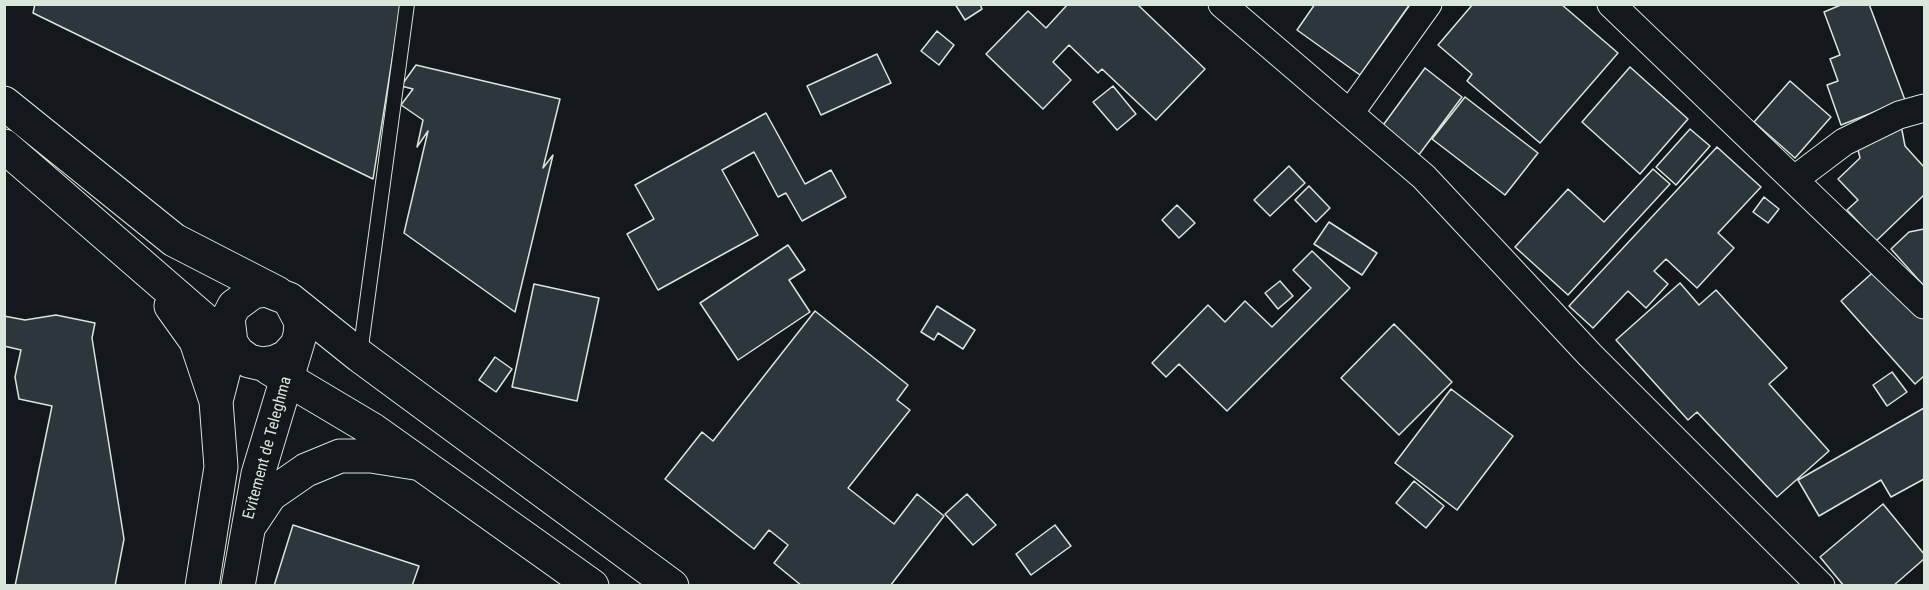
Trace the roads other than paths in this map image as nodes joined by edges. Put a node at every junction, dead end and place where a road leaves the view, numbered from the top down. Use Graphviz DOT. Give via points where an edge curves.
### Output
graph roads {
  1 [pos="407,4"];
  2 [pos="1222,4"];
  3 [pos="1428,4"];
  4 [pos="1611,4"];
  5 [pos="4,103"];
  6 [pos="1924,108"];
  7 [pos="1350,113"];
  8 [pos="4,146"];
  9 [pos="1795,178"];
  10 [pos="139,261"];
  11 [pos="284,296"];
  12 [pos="1924,305"];
  13 [pos="231,343"];
  14 [pos="360,356"];
  15 [pos="282,362"];
  16 [pos="216,401"];
  17 [pos="422,464"];
  18 [pos="247,531"];
  19 [pos="202,585"];
  20 [pos="238,585"];
  21 [pos="592,585"];
  22 [pos="672,585"];
  23 [pos="1821,585"];
  1 -- 14 [label="lane"];
  2 -- 7 [label="street"];
  3 -- 7 [label="street"];
  4 -- 9 [label="street"];
  5 -- 11 [label="main road" via="174,240"];
  6 -- 9 [label="street" via="1899,115 1844,142"];
  7 -- 23 [label="street" via="1424,177 1590,355"];
  8 -- 10 [label="main road"];
  9 -- 12 [label="street"];
  10 -- 13 [label="main road"];
  10 -- 16 [label="main road" via="196,340"];
  11 -- 13 [label="main road" via="266,290 253,292 234,306 228,318"];
  11 -- 14 [label="main road"];
  11 -- 15 [label="main road" via="301,321 300,334"];
  13 -- 15 [label="main road" via="249,361"];
  13 -- 16 [label="main road"];
  14 -- 22 [label="main road"];
  15 -- 17 [label="main road"];
  15 -- 18 [label="main road, Evitement de Teleghma"];
  16 -- 19 [label="main road" via="221,467"];
  17 -- 18 [label="main road" via="371,456 340,456 306,470 270,495"];
  17 -- 21 [label="main road"];
  18 -- 20 [label="main road, Evitement de Teleghma"];
}
